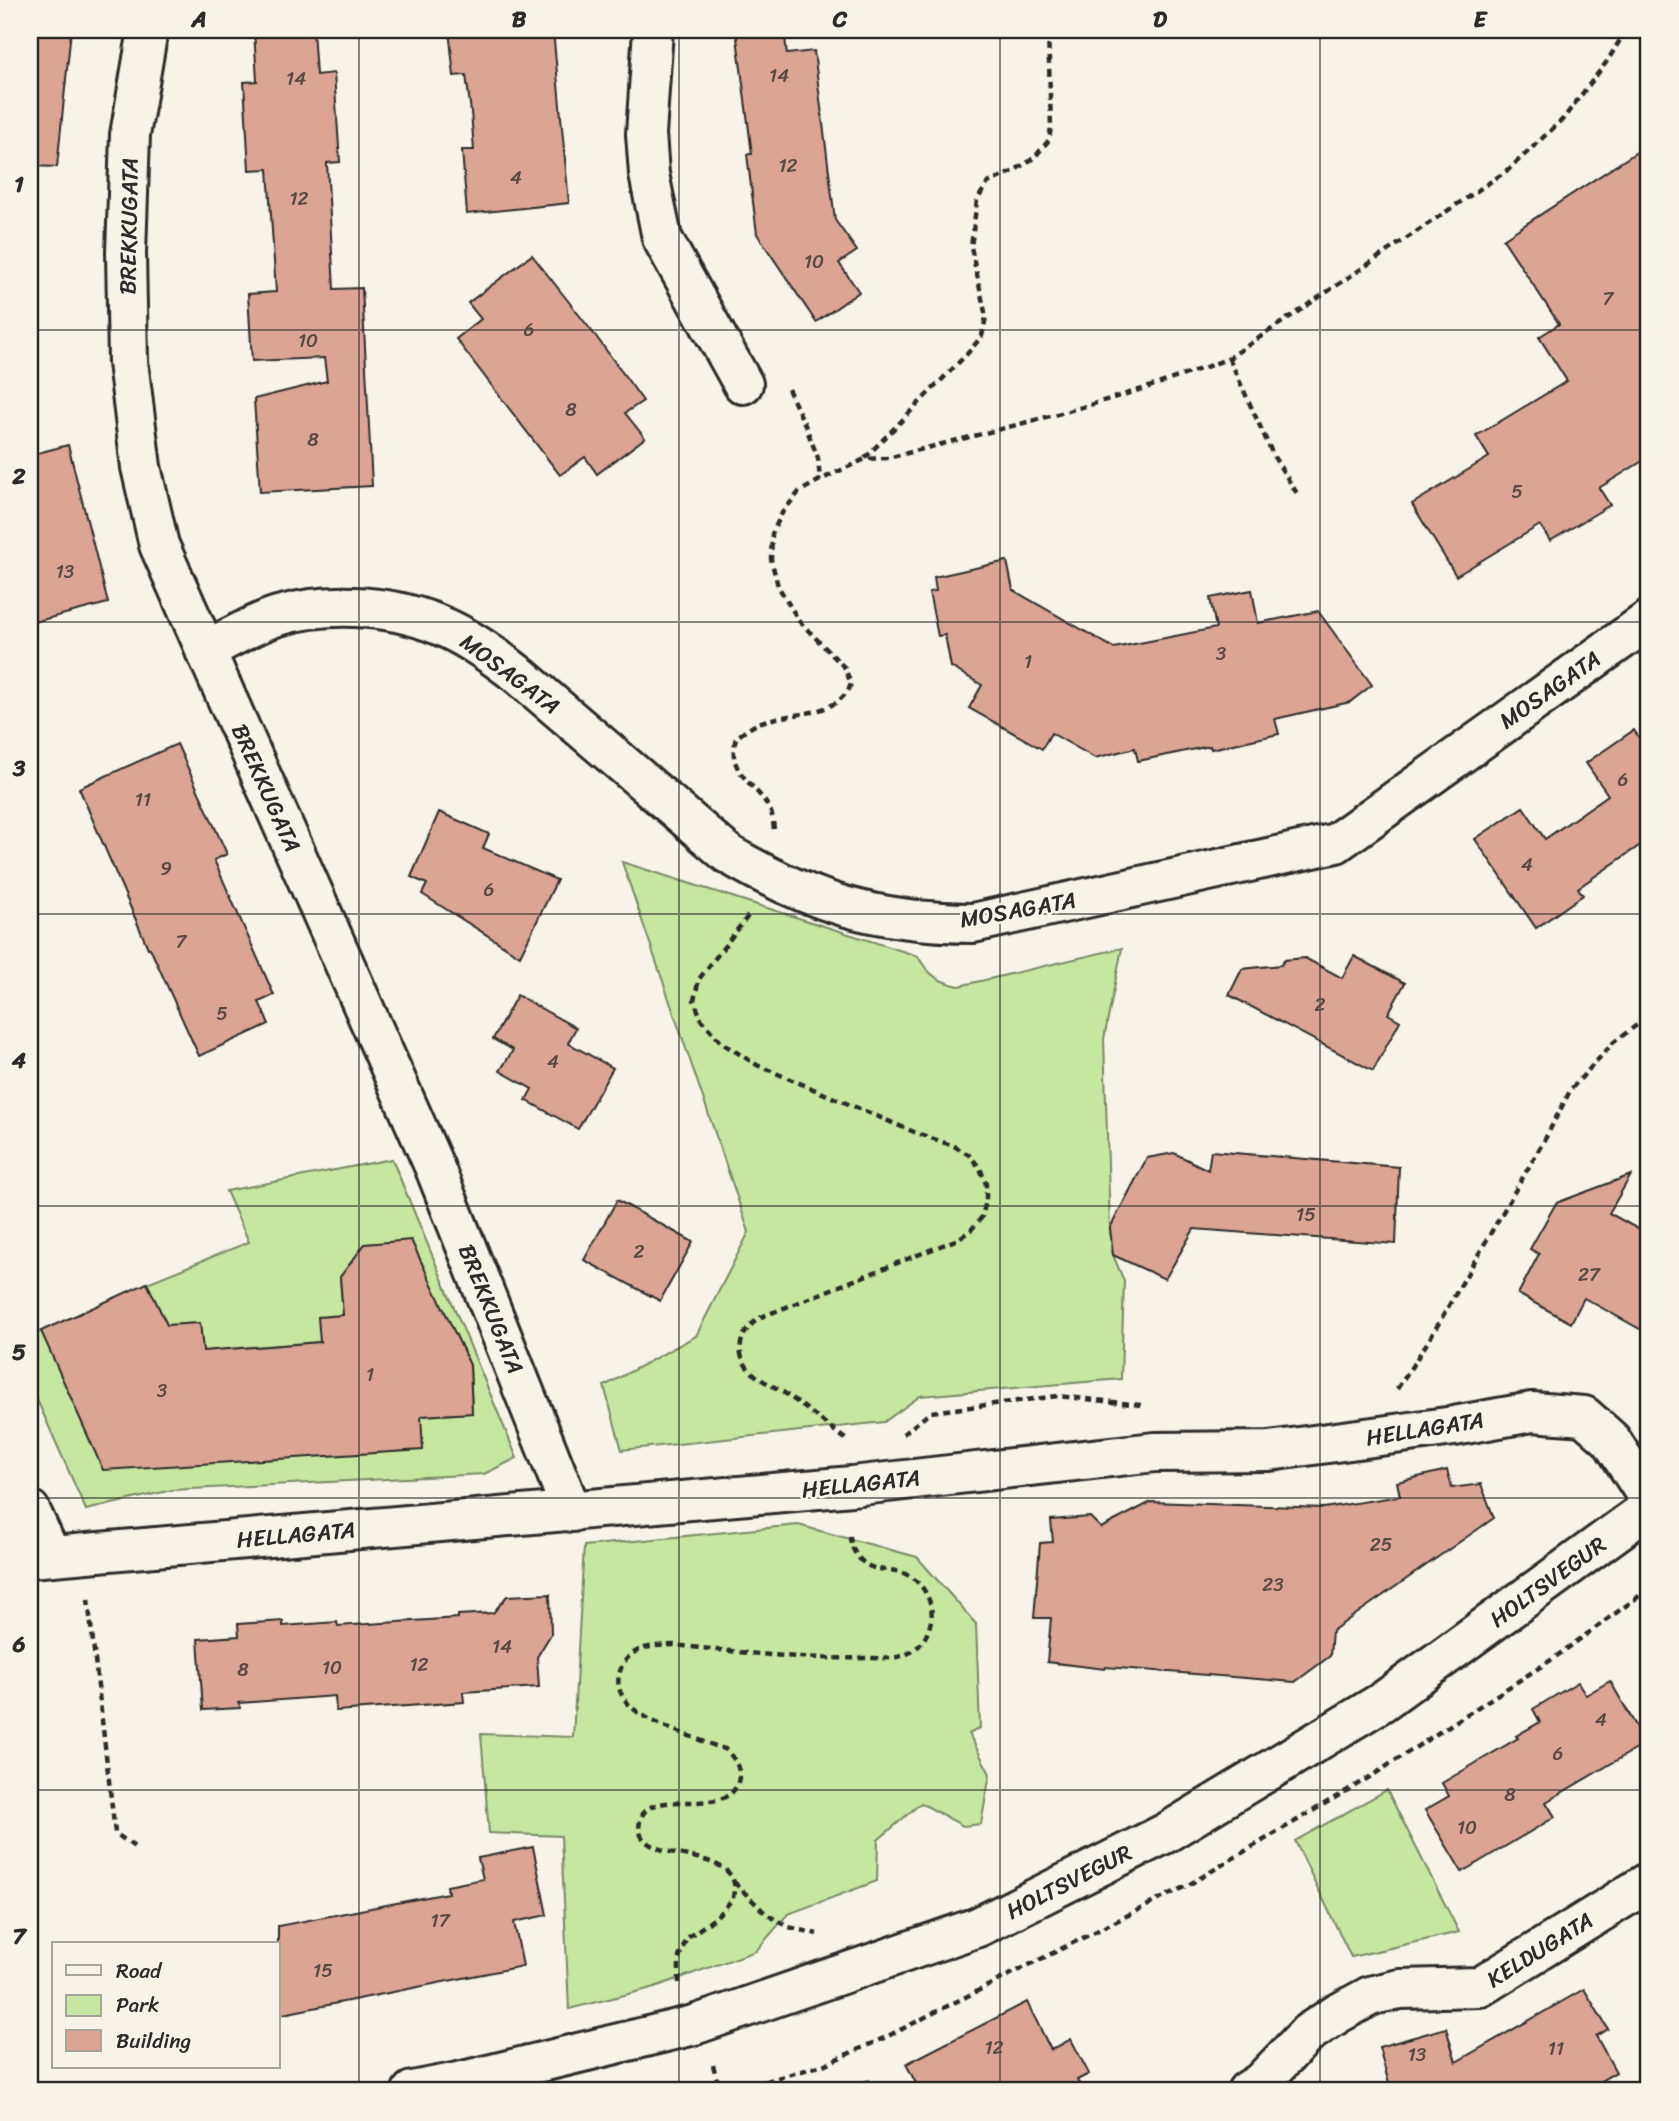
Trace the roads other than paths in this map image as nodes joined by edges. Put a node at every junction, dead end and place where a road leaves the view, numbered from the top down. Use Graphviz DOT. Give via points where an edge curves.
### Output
graph roads {
  1 [pos="148,30"];
  2 [pos="653,30"];
  3 [pos="743,384"];
  4 [pos="1649,620"];
  5 [pos="205,651"];
  6 [pos="1649,1499"];
  7 [pos="1649,1508"];
  8 [pos="30,1510"];
  9 [pos="572,1512"];
  10 [pos="55,1556"];
  11 [pos="1649,1882"];
  12 [pos="412,2091"];
  13 [pos="1247,2091"];
  1 -- 5 [label="street, BREKKUGATA" via="131,135 128,362 141,467 159,545"];
  2 -- 3 [label="street" via="646,134 662,238"];
  4 -- 5 [label="street, MOSAGATA" via="1336,843 974,923 906,919 853,909 766,877 728,854 520,676 485,649 446,628 405,614 320,608 277,616"];
  5 -- 9 [label="street, BREKKUGATA" via="434,1166"];
  6 -- 9 [label="street, HELLAGATA" via="1611,1440 1584,1416 1532,1412 1269,1451 1155,1452"];
  7 -- 12 [label="street, HOLTSVEGUR" via="1382,1702 1166,1833 978,1927 694,2025"];
  8 -- 10 [label="street"];
  9 -- 10 [label="street, HELLAGATA"];
  11 -- 13 [label="street, KELDUGATA" via="1480,1987 1400,1989 1370,1996 1308,2033"];
}
